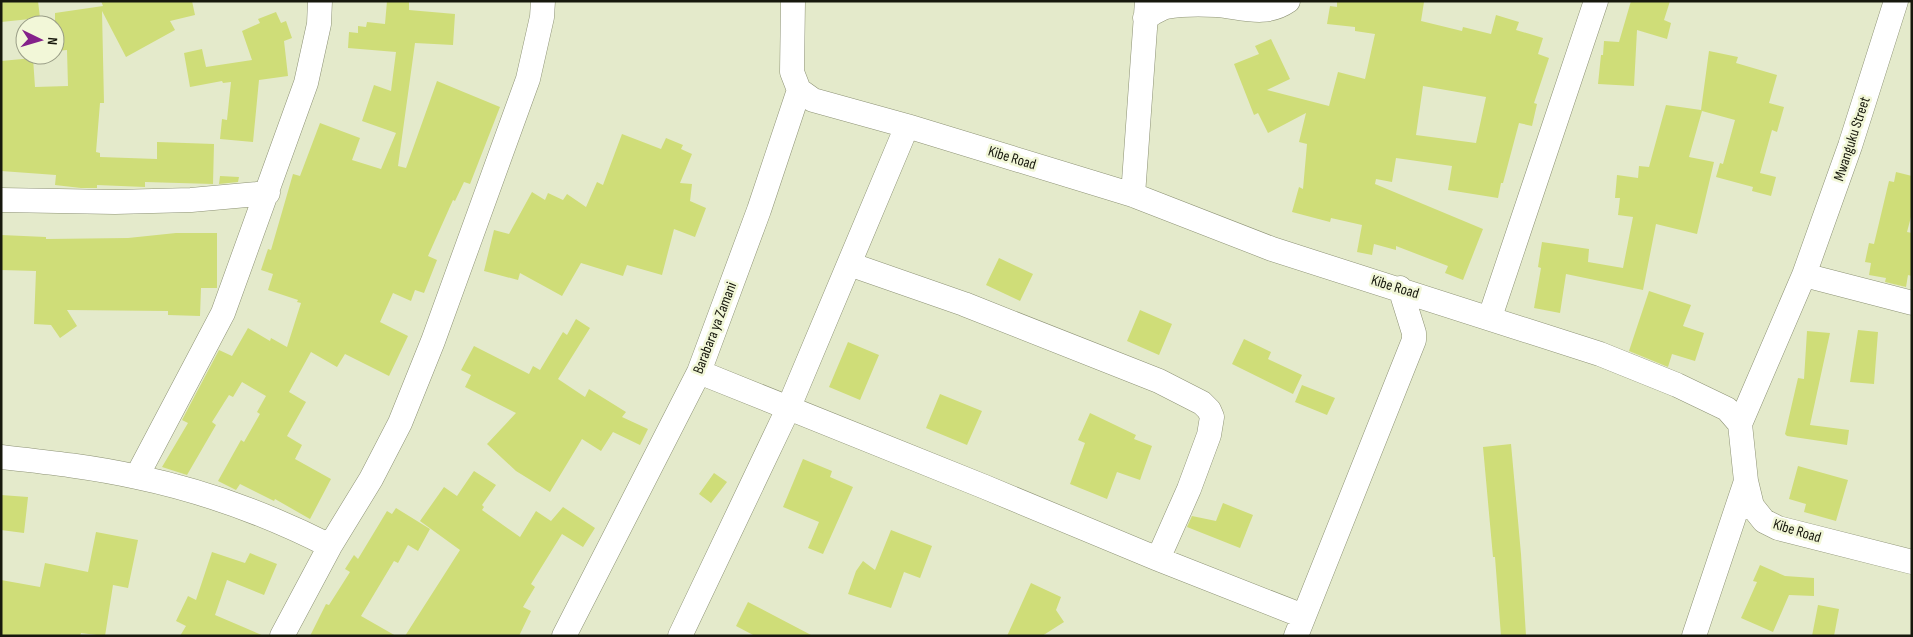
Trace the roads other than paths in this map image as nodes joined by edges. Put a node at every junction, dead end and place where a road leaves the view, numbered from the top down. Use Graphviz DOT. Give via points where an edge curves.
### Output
graph roads {
  1 [pos="320,1"];
  2 [pos="543,1"];
  3 [pos="793,1"];
  4 [pos="1288,1"];
  5 [pos="1896,1"];
  6 [pos="1593,3"];
  7 [pos="1146,10"];
  8 [pos="799,90"];
  9 [pos="907,126"];
  10 [pos="268,193"];
  11 [pos="1133,195"];
  12 [pos="1,200"];
  13 [pos="849,264"];
  14 [pos="1804,275"];
  15 [pos="1400,288"];
  16 [pos="1912,303"];
  17 [pos="1490,317"];
  18 [pos="699,372"];
  19 [pos="788,409"];
  20 [pos="1740,424"];
  21 [pos="1,457"];
  22 [pos="136,476"];
  23 [pos="1746,481"];
  24 [pos="330,546"];
  25 [pos="1158,560"];
  26 [pos="1912,562"];
  27 [pos="1299,626"];
  28 [pos="282,636"];
  29 [pos="564,636"];
  30 [pos="680,636"];
  31 [pos="1694,636"];
  1 -- 10 [label="street" via="319,24 306,83"];
  2 -- 24 [label="street" via="528,79 433,341 400,423"];
  3 -- 8 [label="street" via="792,72"];
  4 -- 7 [label="street" via="1269,10 1257,11 1188,4"];
  5 -- 14 [label="street, Mwanguku Street" via="1850,146"];
  6 -- 17 [label="street"];
  7 -- 11 [label="street"];
  8 -- 9 [label="street, Kibe Road" via="813,100"];
  8 -- 18 [label="street, Barabara ya Zamani"];
  9 -- 11 [label="street, Kibe Road"];
  9 -- 13 [label="street"];
  10 -- 12 [label="street" via="190,200"];
  10 -- 22 [label="street" via="223,313"];
  11 -- 15 [label="street, Kibe Road" via="1272,249"];
  13 -- 19 [label="street"];
  13 -- 25 [label="street" via="964,304 1123,366 1202,403 1212,417 1209,435"];
  14 -- 16 [label="street"];
  14 -- 20 [label="street, Mwanguku Street"];
  15 -- 17 [label="street, Kibe Road"];
  15 -- 27 [label="street" via="1414,340"];
  17 -- 20 [label="street, Kibe Road" via="1600,354 1676,385 1728,409"];
  18 -- 19 [label="street"];
  18 -- 29 [label="street, Barabara ya Zamani"];
  19 -- 25 [label="street" via="985,486"];
  19 -- 30 [label="street"];
  20 -- 23 [label="street, Kibe Road"];
  21 -- 22 [label="street"];
  22 -- 24 [label="street" via="237,505"];
  23 -- 26 [label="street, Kibe Road" via="1752,506 1764,521 1778,528"];
  23 -- 31 [label="street"];
  24 -- 28 [label="street"];
  25 -- 27 [label="street"];
}
